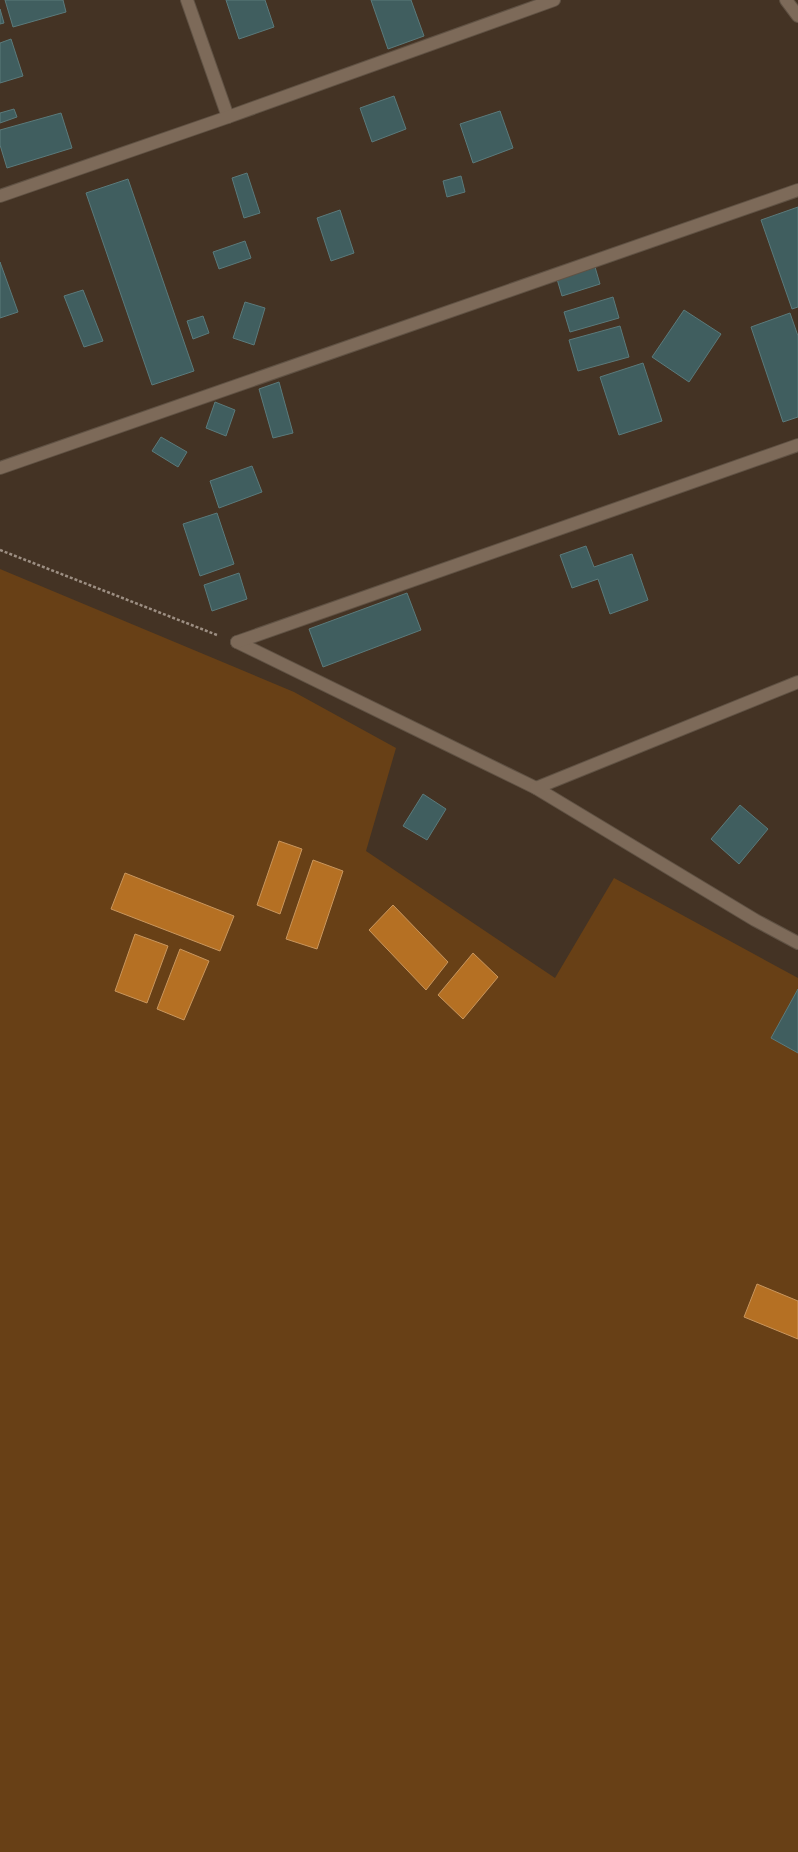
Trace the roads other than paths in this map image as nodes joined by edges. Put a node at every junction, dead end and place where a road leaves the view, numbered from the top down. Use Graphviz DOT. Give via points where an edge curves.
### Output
graph roads {
  1 [pos="187,0"];
  2 [pos="554,0"];
  3 [pos="786,0"];
  4 [pos="798,16"];
  5 [pos="228,117"];
  6 [pos="798,190"];
  7 [pos="0,196"];
  8 [pos="798,445"];
  9 [pos="0,468"];
  10 [pos="798,682"];
  11 [pos="536,788"];
  12 [pos="798,943"];
  1 -- 5 [label="street"];
  2 -- 5 [label="street"];
  3 -- 4 [label="street"];
  5 -- 7 [label="street"];
  6 -- 9 [label="street"];
  8 -- 11 [label="street" via="237,642"];
  10 -- 11 [label="street"];
  11 -- 12 [label="street" via="755,920"];
}
